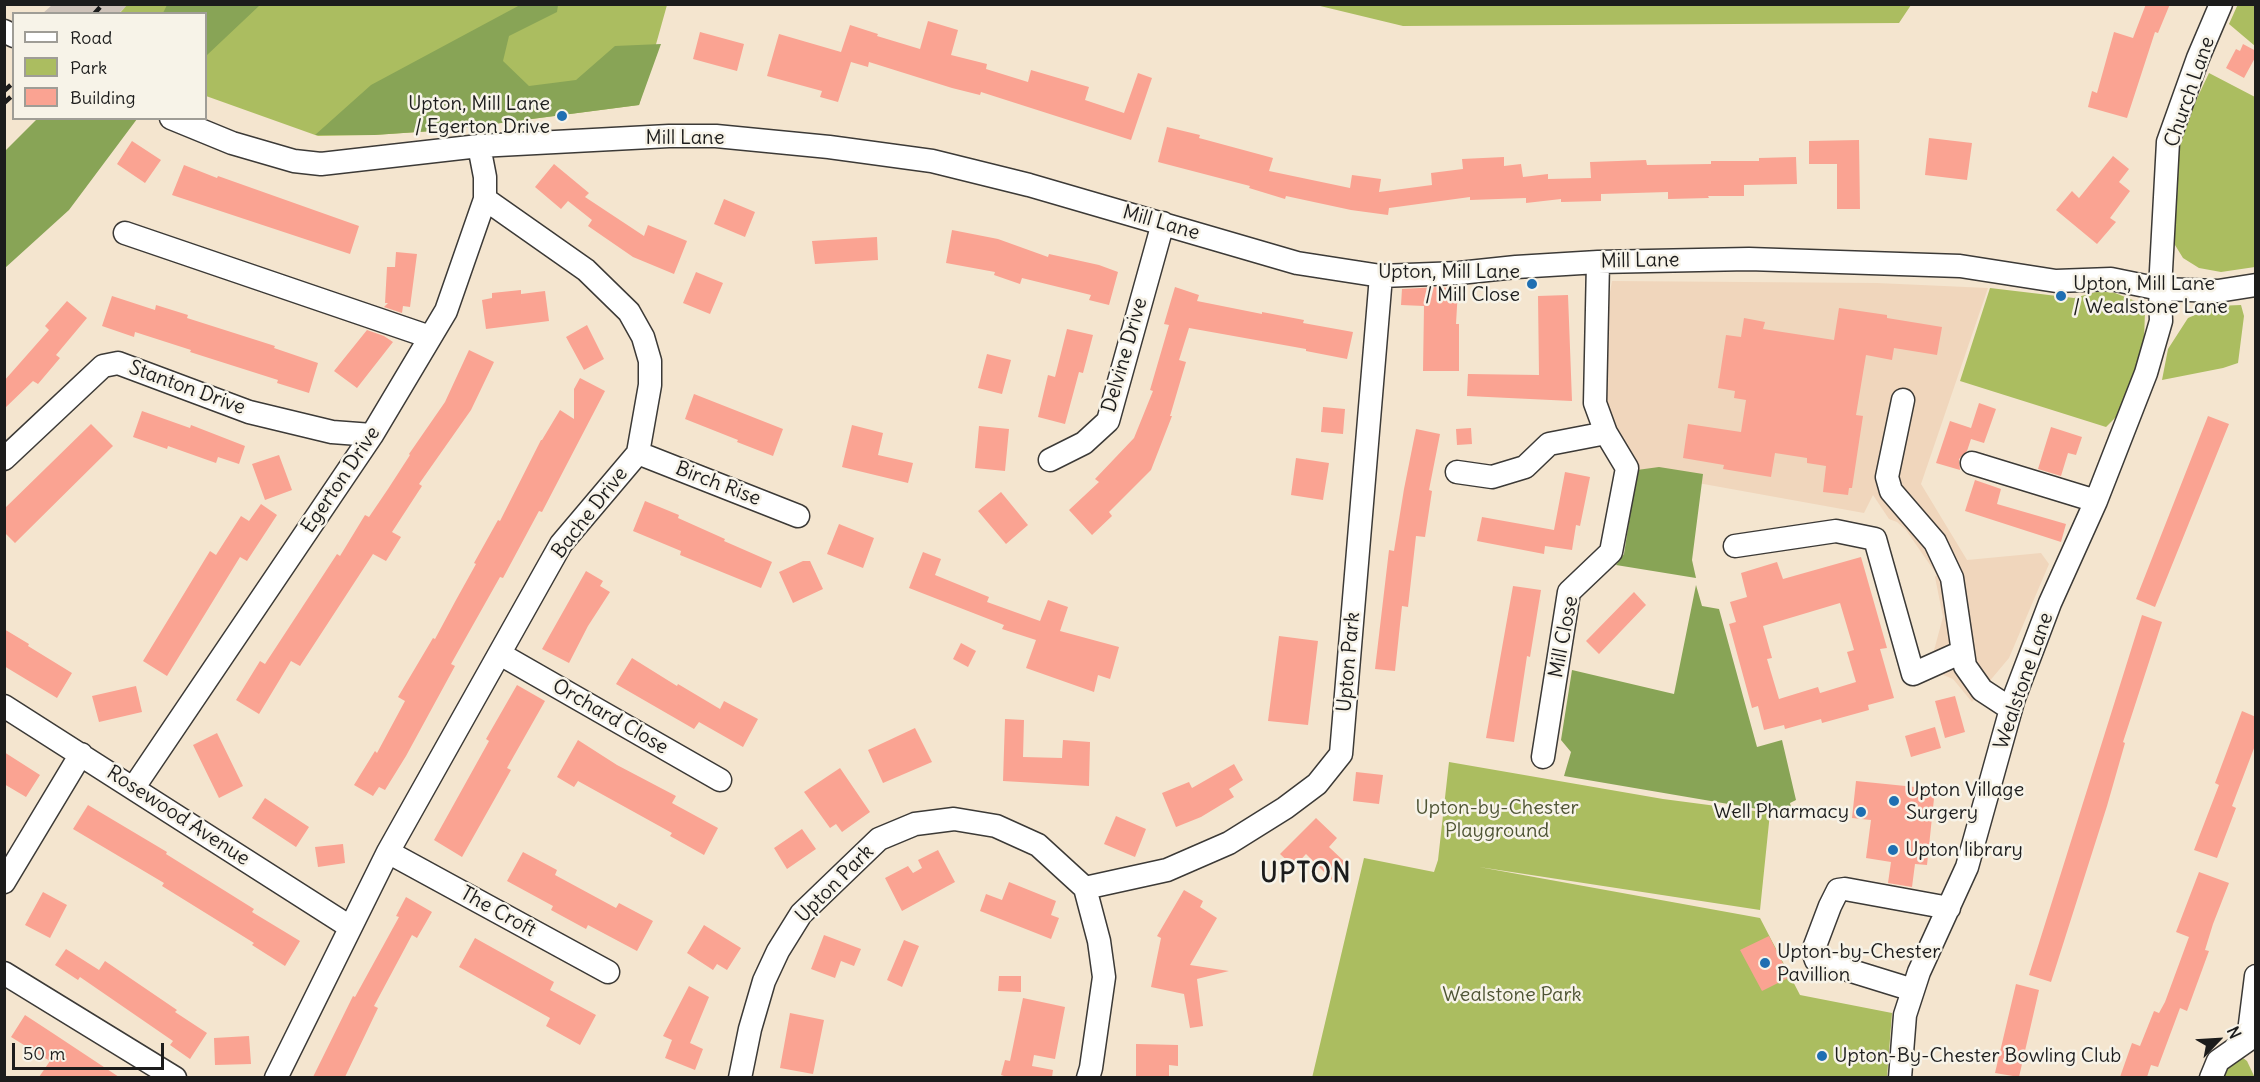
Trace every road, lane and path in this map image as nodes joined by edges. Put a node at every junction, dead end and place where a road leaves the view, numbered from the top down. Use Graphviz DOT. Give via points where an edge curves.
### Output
graph roads {
  1 [pos="2222,4"];
  2 [pos="176,120"];
  3 [pos="479,146"];
  4 [pos="485,199"];
  5 [pos="1163,223"];
  6 [pos="125,233"];
  7 [pos="1598,262"];
  8 [pos="1382,276"];
  9 [pos="2256,285"];
  10 [pos="2160,289"];
  11 [pos="430,337"];
  12 [pos="1903,400"];
  13 [pos="332,432"];
  14 [pos="1606,432"];
  15 [pos="372,435"];
  16 [pos="638,453"];
  17 [pos="4,459"];
  18 [pos="1050,460"];
  19 [pos="1972,463"];
  20 [pos="346,472"];
  21 [pos="1457,472"];
  22 [pos="2096,501"];
  23 [pos="798,516"];
  24 [pos="1735,546"];
  25 [pos="1962,652"];
  26 [pos="500,654"];
  27 [pos="4,706"];
  28 [pos="2011,709"];
  29 [pos="81,754"];
  30 [pos="1543,757"];
  31 [pos="720,780"];
  32 [pos="134,788"];
  33 [pos="388,852"];
  34 [pos="4,882"];
  35 [pos="1085,888"];
  36 [pos="1948,908"];
  37 [pos="350,927"];
  38 [pos="608,972"];
  39 [pos="4,973"];
  40 [pos="2256,976"];
  41 [pos="1913,990"];
  42 [pos="2252,1049"];
  43 [pos="175,1077"];
  44 [pos="276,1077"];
  45 [pos="740,1077"];
  46 [pos="1088,1077"];
  47 [pos="1900,1077"];
  48 [pos="2211,1077"];
  1 -- 10 [label="street, Church Lane" via="2168,142"];
  2 -- 3 [label="street, Mill Lane" via="232,143 294,161 321,164"];
  3 -- 4 [label="street, Egerton Drive"];
  3 -- 5 [label="street, Mill Lane" via="716,136 829,147 932,161"];
  4 -- 11 [label="street, Egerton Drive" via="446,311"];
  4 -- 16 [label="street, Bache Drive" via="586,270 629,312 643,337 650,361 650,385"];
  5 -- 8 [label="street, Mill Lane" via="1297,263"];
  5 -- 18 [label="street, Delvine Drive" via="1108,421 1084,443"];
  6 -- 11 [label="street"];
  7 -- 8 [label="street, Mill Lane"];
  7 -- 10 [label="street, Mill Lane" via="1749,259 1960,266 2056,281 2111,279"];
  7 -- 14 [label="street, Mill Close" via="1595,403"];
  8 -- 35 [label="street, Upton Park" via="1341,754 1317,784 1229,843 1167,870"];
  9 -- 10 [label="street, Mill Lane" via="2218,291"];
  10 -- 22 [label="street, Wealstone Lane" via="2161,321 2142,387"];
  11 -- 15 [label="street, Egerton Drive"];
  12 -- 25 [label="street" via="1887,477 1891,491 1935,542 1952,578"];
  13 -- 15 [label="street, Stanton Drive"];
  13 -- 17 [label="street, Stanton Drive" via="249,412 118,363 103,366"];
  13 -- 20 [label="street" via="340,442"];
  14 -- 21 [label="street" via="1549,444 1525,467 1492,477"];
  14 -- 30 [label="street, Mill Close" via="1627,468 1611,552 1569,592"];
  15 -- 20 [label="street, Egerton Drive"];
  16 -- 23 [label="street, Birch Rise"];
  16 -- 26 [label="street, Bache Drive" via="561,544"];
  19 -- 22 [label="street"];
  20 -- 32 [label="street, Egerton Drive"];
  22 -- 28 [label="street, Wealstone Lane" via="2050,603"];
  24 -- 25 [label="street" via="1836,531 1875,539 1913,674"];
  25 -- 28 [label="street" via="1965,666 1982,690"];
  26 -- 31 [label="street, Orchard Close"];
  26 -- 33 [label="street, Bache Drive"];
  27 -- 29 [label="street, Rosewood Avenue"];
  28 -- 36 [label="street, Wealstone Lane" via="1967,867"];
  29 -- 32 [label="street, Rosewood Avenue"];
  29 -- 34 [label="street"];
  32 -- 37 [label="street, Rosewood Avenue"];
  33 -- 37 [label="street, Bache Drive"];
  33 -- 38 [label="street, The Croft"];
  35 -- 45 [label="street, Upton Park" via="1038,844 996,826 954,819 915,824 879,839 801,914 778,951 764,981"];
  35 -- 46 [label="street" via="1104,977"];
  36 -- 41 [label="street, Wealstone Lane"];
  36 -- 41 [label="street" via="1845,889 1836,893 1830,906 1813,951 1816,960"];
  37 -- 44 [label="street, Bache Drive"];
  39 -- 43 [label="street"];
  40 -- 42 [label="street"];
  41 -- 47 [label="street, Wealstone Lane" via="1905,1016"];
  42 -- 48 [label="street" via="2218,1061"];
}
